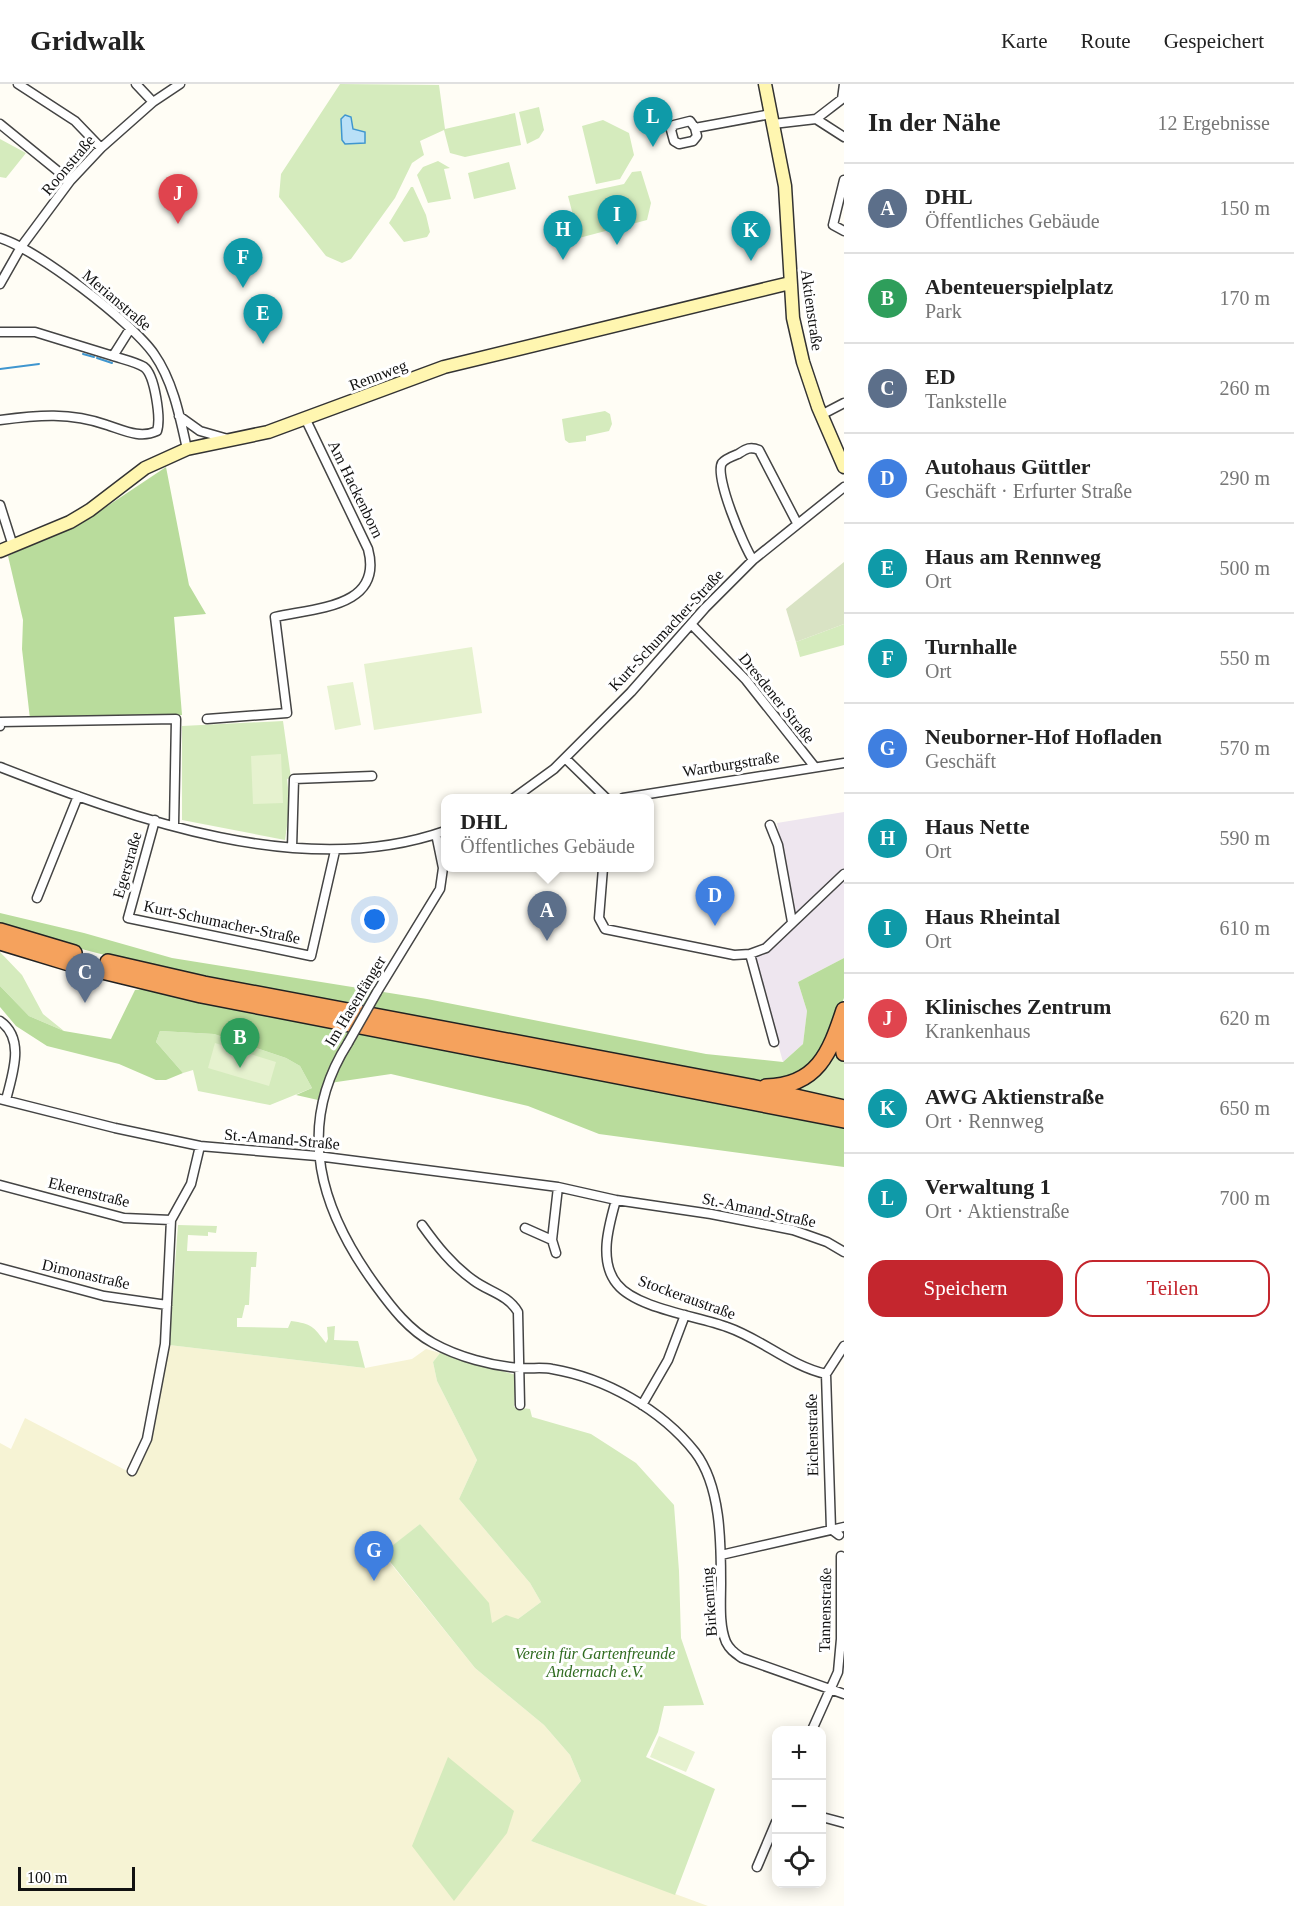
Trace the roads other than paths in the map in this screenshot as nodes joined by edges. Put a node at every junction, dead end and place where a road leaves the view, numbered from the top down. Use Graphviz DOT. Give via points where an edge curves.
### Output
graph roads {
  1 [pos="18,84"];
  2 [pos="136,84"];
  3 [pos="180,84"];
  4 [pos="765,84"];
  5 [pos="844,84"];
  6 [pos="153,102"];
  7 [pos="772,119"];
  8 [pos="816,119"];
  9 [pos="0,124"];
  10 [pos="696,128"];
  11 [pos="844,137"];
  12 [pos="101,148"];
  13 [pos="844,180"];
  14 [pos="70,181"];
  15 [pos="844,231"];
  16 [pos="0,238"];
  17 [pos="21,247"];
  18 [pos="790,283"];
  19 [pos="0,284"];
  20 [pos="130,329"];
  21 [pos="0,332"];
  22 [pos="113,356"];
  23 [pos="844,403"];
  24 [pos="821,415"];
  25 [pos="179,416"];
  26 [pos="0,420"];
  27 [pos="306,420"];
  28 [pos="231,440"];
  29 [pos="187,449"];
  30 [pos="844,467"];
  31 [pos="844,487"];
  32 [pos="0,505"];
  33 [pos="796,524"];
  34 [pos="13,546"];
  35 [pos="0,551"];
  36 [pos="753,560"];
  37 [pos="691,624"];
  38 [pos="207,719"];
  39 [pos="0,722"];
  40 [pos="565,758"];
  41 [pos="844,763"];
  42 [pos="813,766"];
  43 [pos="0,767"];
  44 [pos="372,776"];
  45 [pos="519,794"];
  46 [pos="602,794"];
  47 [pos="647,794"];
  48 [pos="78,796"];
  49 [pos="155,820"];
  50 [pos="174,825"];
  51 [pos="770,825"];
  52 [pos="441,832"];
  53 [pos="436,834"];
  54 [pos="292,848"];
  55 [pos="335,851"];
  56 [pos="441,858"];
  57 [pos="442,872"];
  58 [pos="603,872"];
  59 [pos="844,874"];
  60 [pos="37,898"];
  61 [pos="128,918"];
  62 [pos="792,922"];
  63 [pos="0,931"];
  64 [pos="0,942"];
  65 [pos="750,954"];
  66 [pos="842,1015"];
  67 [pos="0,1021"];
  68 [pos="774,1042"];
  69 [pos="844,1053"];
  70 [pos="751,1087"];
  71 [pos="3,1100"];
  72 [pos="844,1108"];
  73 [pos="844,1120"];
  74 [pos="200,1146"];
  75 [pos="317,1156"];
  76 [pos="0,1185"];
  77 [pos="558,1187"];
  78 [pos="616,1200"];
  79 [pos="171,1220"];
  80 [pos="422,1225"];
  81 [pos="525,1228"];
  82 [pos="552,1240"];
  83 [pos="844,1252"];
  84 [pos="556,1253"];
  85 [pos="0,1268"];
  86 [pos="167,1305"];
  87 [pos="685,1315"];
  88 [pos="844,1346"];
  89 [pos="521,1368"];
  90 [pos="826,1374"];
  91 [pos="520,1405"];
  92 [pos="642,1405"];
  93 [pos="132,1471"];
  94 [pos="831,1529"];
  95 [pos="842,1531"];
  96 [pos="721,1555"];
  97 [pos="841,1556"];
  98 [pos="829,1688"];
  99 [pos="844,1694"];
  100 [pos="814,1726"];
  101 [pos="826,1817"];
  102 [pos="844,1823"];
  103 [pos="772,1833"];
  104 [pos="757,1867"];
  1 -- 12 [label="street" via="75,121"];
  2 -- 6 [label="street"];
  3 -- 6 [label="street, Roonstraße"];
  4 -- 7 [label="street, Aktienstraße"];
  5 -- 8 [label="street" via="842,99"];
  6 -- 12 [label="street, Roonstraße"];
  7 -- 8 [label="street"];
  7 -- 10 [label="street"];
  7 -- 18 [label="street, Aktienstraße" via="785,186"];
  8 -- 11 [label="street"];
  9 -- 14 [label="street"];
  12 -- 14 [label="street, Roonstraße"];
  13 -- 15 [label="street" via="833,225"];
  14 -- 17 [label="street, Roonstraße"];
  16 -- 17 [label="street, Merianstraße"];
  17 -- 19 [label="street, Roonstraße"];
  17 -- 20 [label="street, Merianstraße" via="41,258"];
  18 -- 24 [label="street, Aktienstraße" via="802,362"];
  18 -- 27 [label="street, Rennweg" via="444,367"];
  20 -- 22 [label="street"];
  20 -- 25 [label="street, Merianstraße" via="153,352 164,371"];
  21 -- 22 [label="street" via="35,332"];
  22 -- 26 [label="street" via="143,367 150,374 160,422 157,430 140,434 66,415"];
  23 -- 24 [label="street"];
  24 -- 30 [label="street, Aktienstraße"];
  25 -- 28 [label="street" via="200,431"];
  25 -- 29 [label="street, Merianstraße"];
  27 -- 28 [label="street, Rennweg"];
  27 -- 38 [label="street, Am Hackenborn" via="368,549 372,563 369,579 360,593 343,603 275,617 287,713"];
  28 -- 29 [label="street, Rennweg"];
  29 -- 34 [label="street, Rennweg" via="146,468 85,514"];
  31 -- 33 [label="street, Kurt-Schumacher-Straße"];
  32 -- 34 [label="street"];
  33 -- 36 [label="street, Kurt-Schumacher-Straße"];
  33 -- 36 [label="street" via="759,450 749,448 725,460 720,467 721,479 744,547"];
  34 -- 35 [label="street, Rennweg"];
  36 -- 37 [label="street, Kurt-Schumacher-Straße"];
  37 -- 40 [label="street, Kurt-Schumacher-Straße"];
  37 -- 42 [label="street, Dresdener Straße" via="746,680"];
  39 -- 50 [label="street" via="176,719"];
  40 -- 45 [label="street, Kurt-Schumacher-Straße"];
  40 -- 46 [label="street"];
  41 -- 42 [label="street, Wartburgstraße"];
  42 -- 47 [label="street, Wartburgstraße"];
  43 -- 48 [label="street"];
  44 -- 54 [label="street" via="294,779"];
  48 -- 49 [label="street"];
  48 -- 60 [label="street"];
  49 -- 50 [label="street"];
  49 -- 61 [label="street, Egerstraße"];
  50 -- 54 [label="street"];
  51 -- 62 [label="street" via="778,845"];
  52 -- 53 [label="street"];
  53 -- 55 [label="street" via="371,849"];
  53 -- 56 [label="street, Im Hasenfänger, bridge"];
  54 -- 55 [label="street"];
  55 -- 61 [label="street, Kurt-Schumacher-Straße" via="311,956"];
  57 -- 75 [label="street, Im Hasenfänger, bridge" via="440,889 327,1081"];
  58 -- 65 [label="street" via="599,918 605,929 724,953"];
  59 -- 62 [label="street"];
  62 -- 65 [label="street" via="766,948"];
  63 -- 70 [label="highway" via="99,960 204,984"];
  64 -- 73 [label="highway" via="201,995"];
  65 -- 68 [label="street"];
  66 -- 69 [label="highway"];
  66 -- 70 [label="highway" via="822,1061 806,1078 777,1086"];
  67 -- 71 [label="street, St.-Amand-Straße" via="15,1043"];
  70 -- 72 [label="highway"];
  71 -- 74 [label="street, St.-Amand-Straße"];
  74 -- 75 [label="street, St.-Amand-Straße"];
  74 -- 79 [label="street" via="191,1184"];
  75 -- 77 [label="street, St.-Amand-Straße"];
  75 -- 89 [label="street, Im Hasenfänger" via="338,1227 365,1271 414,1331 461,1355"];
  76 -- 79 [label="street, Ekerenstraße" via="124,1218"];
  77 -- 78 [label="street, St.-Amand-Straße"];
  77 -- 82 [label="street"];
  78 -- 83 [label="street, St.-Amand-Straße" via="793,1230"];
  78 -- 87 [label="street, Stockeraustraße" via="608,1231 607,1263 616,1284 634,1298"];
  79 -- 86 [label="street"];
  80 -- 89 [label="street" via="442,1253 473,1281 511,1300 518,1311"];
  81 -- 82 [label="street"];
  82 -- 84 [label="street"];
  85 -- 86 [label="street, Dimonastraße" via="105,1296"];
  86 -- 93 [label="street" via="165,1344 147,1439"];
  87 -- 90 [label="street, Stockeraustraße" via="728,1327 762,1342 806,1370"];
  87 -- 92 [label="street" via="668,1360"];
  88 -- 90 [label="street, Eichenstraße"];
  89 -- 91 [label="street"];
  89 -- 92 [label="street, Im Hasenfänger" via="551,1369 592,1379"];
  90 -- 94 [label="street, Eichenstraße"];
  92 -- 96 [label="street, Im Hasenfänger" via="695,1452 707,1474"];
  94 -- 95 [label="street"];
  94 -- 96 [label="street, Birkenring"];
  96 -- 98 [label="street, Birkenring" via="723,1633 732,1652"];
  97 -- 98 [label="street, Tannenstraße" via="842,1639 838,1672"];
  98 -- 99 [label="street, Birkenring"];
  98 -- 100 [label="street, Tannenstraße"];
  101 -- 102 [label="street"];
  103 -- 104 [label="street"];
}
